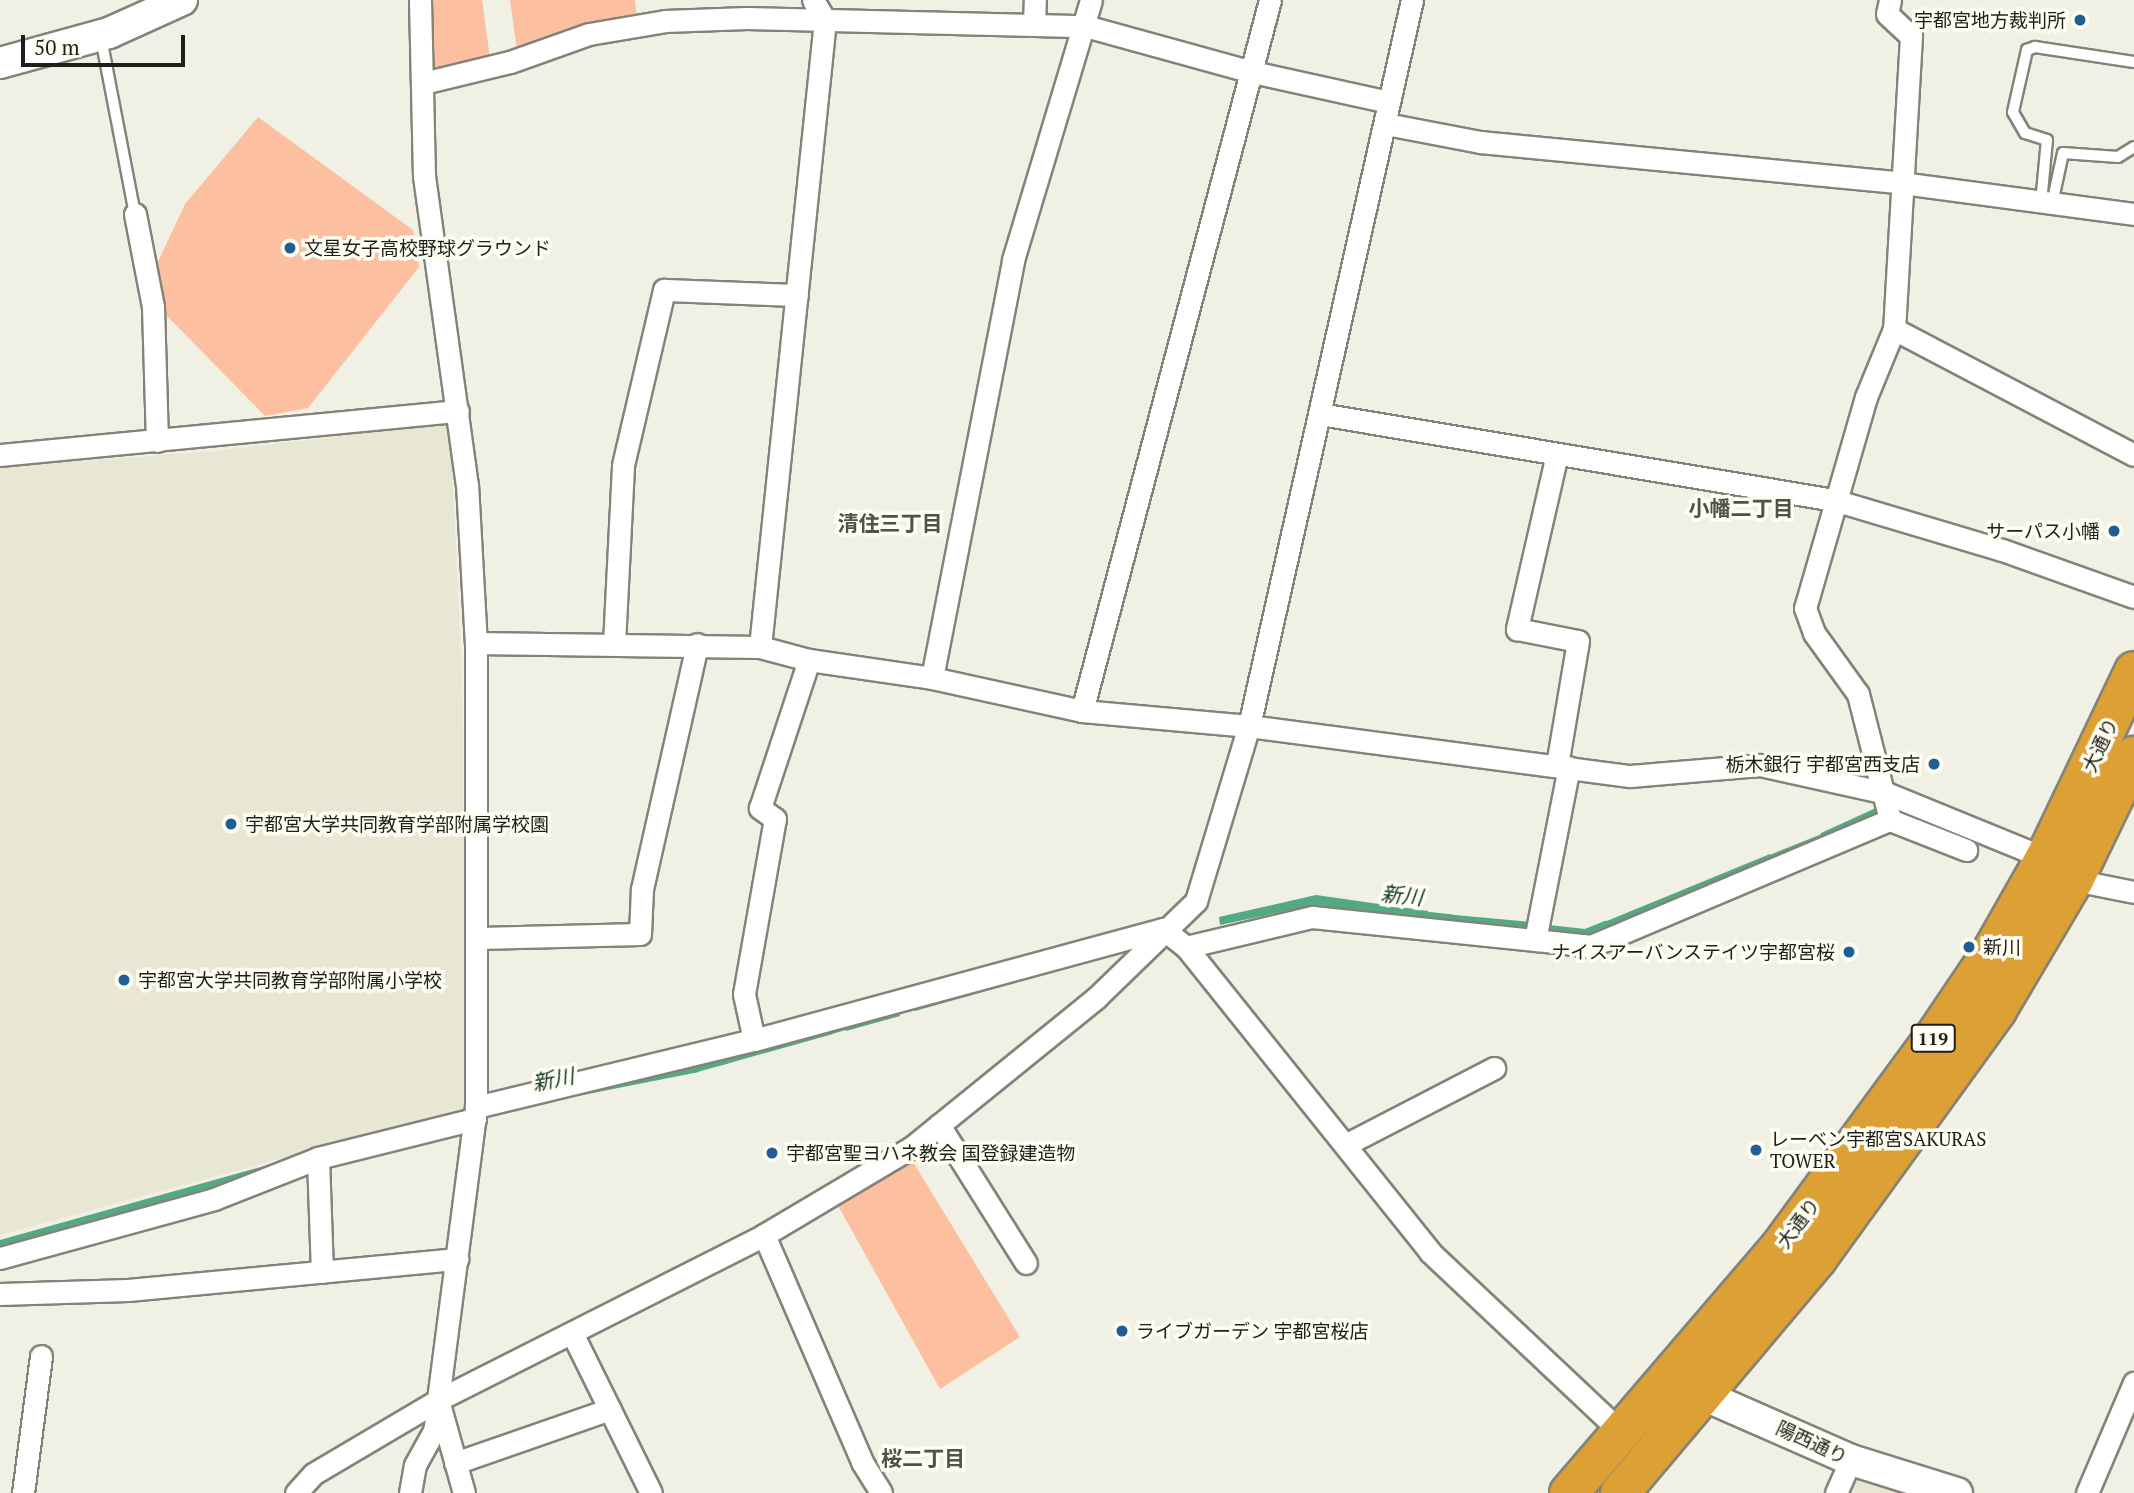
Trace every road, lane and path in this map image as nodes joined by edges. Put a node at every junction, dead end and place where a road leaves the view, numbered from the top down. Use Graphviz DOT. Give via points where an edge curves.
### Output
graph roads {
  1 [pos="182,0"];
  2 [pos="420,0"];
  3 [pos="813,0"];
  4 [pos="1035,0"];
  5 [pos="1091,0"];
  6 [pos="1270,0"];
  7 [pos="1412,0"];
  8 [pos="1890,0"];
  9 [pos="825,20"];
  10 [pos="1034,24"];
  11 [pos="1085,26"];
  12 [pos="101,35"];
  13 [pos="2134,62"];
  14 [pos="0,63"];
  15 [pos="1248,71"];
  16 [pos="423,83"];
  17 [pos="1389,102"];
  18 [pos="1386,124"];
  19 [pos="2134,147"];
  20 [pos="2118,157"];
  21 [pos="2134,159"];
  22 [pos="1902,183"];
  23 [pos="2046,203"];
  24 [pos="135,214"];
  25 [pos="2134,214"];
  26 [pos="797,295"];
  27 [pos="1894,328"];
  28 [pos="458,411"];
  29 [pos="1320,414"];
  30 [pos="157,442"];
  31 [pos="1557,454"];
  32 [pos="2134,455"];
  33 [pos="0,456"];
  34 [pos="1834,500"];
  35 [pos="2134,597"];
  36 [pos="476,643"];
  37 [pos="614,644"];
  38 [pos="697,644"];
  39 [pos="760,647"];
  40 [pos="809,660"];
  41 [pos="2134,671"];
  42 [pos="932,678"];
  43 [pos="1082,711"];
  44 [pos="1248,726"];
  45 [pos="2134,756"];
  46 [pos="1563,766"];
  47 [pos="1889,808"];
  48 [pos="1966,850"];
  49 [pos="2060,869"];
  50 [pos="2134,892"];
  51 [pos="1163,929"];
  52 [pos="478,938"];
  53 [pos="1535,939"];
  54 [pos="1186,947"];
  55 [pos="754,1040"];
  56 [pos="1494,1068"];
  57 [pos="475,1114"];
  58 [pos="939,1125"];
  59 [pos="1345,1145"];
  60 [pos="318,1158"];
  61 [pos="764,1235"];
  62 [pos="0,1258"];
  63 [pos="458,1259"];
  64 [pos="1026,1263"];
  65 [pos="322,1272"];
  66 [pos="0,1294"];
  67 [pos="572,1333"];
  68 [pos="41,1356"];
  69 [pos="1690,1382"];
  70 [pos="2134,1383"];
  71 [pos="438,1400"];
  72 [pos="610,1409"];
  73 [pos="1622,1433"];
  74 [pos="1851,1460"];
  75 [pos="455,1463"];
  76 [pos="23,1493"];
  77 [pos="296,1493"];
  78 [pos="410,1493"];
  79 [pos="464,1493"];
  80 [pos="651,1493"];
  81 [pos="881,1493"];
  82 [pos="1569,1493"];
  83 [pos="1620,1493"];
  84 [pos="1836,1493"];
  85 [pos="1957,1493"];
  86 [pos="2087,1493"];
  1 -- 12 [label="street"];
  2 -- 16 [label="street"];
  3 -- 9 [label="street"];
  4 -- 10 [label="street"];
  5 -- 11 [label="street"];
  6 -- 15 [label="street"];
  7 -- 17 [label="street"];
  8 -- 22 [label="street" via="1887,14 1911,36"];
  9 -- 10 [label="street"];
  9 -- 16 [label="street" via="665,21 589,34 510,62"];
  9 -- 26 [label="street"];
  10 -- 11 [label="street"];
  11 -- 15 [label="street"];
  11 -- 42 [label="street" via="1013,260"];
  12 -- 14 [label="street"];
  12 -- 24 [label="lane"];
  13 -- 23 [label="lane" via="2035,47 2027,50 2013,113 2025,133 2047,140"];
  15 -- 17 [label="street"];
  15 -- 43 [label="street"];
  16 -- 28 [label="street" via="428,218"];
  17 -- 18 [label="street"];
  18 -- 22 [label="street" via="1480,142"];
  18 -- 29 [label="street"];
  19 -- 20 [label="lane"];
  20 -- 21 [label="lane"];
  20 -- 23 [label="lane" via="2063,153"];
  22 -- 23 [label="street"];
  22 -- 27 [label="street"];
  23 -- 25 [label="street"];
  24 -- 30 [label="street" via="153,307"];
  26 -- 37 [label="street" via="664,290 623,465"];
  26 -- 39 [label="street"];
  27 -- 32 [label="street"];
  27 -- 34 [label="street" via="1866,397"];
  28 -- 30 [label="street"];
  28 -- 36 [label="street"];
  29 -- 31 [label="street"];
  29 -- 44 [label="street"];
  30 -- 33 [label="street"];
  31 -- 34 [label="street"];
  31 -- 46 [label="street" via="1517,629 1578,642"];
  34 -- 35 [label="street" via="2003,550"];
  34 -- 47 [label="street" via="1805,608 1814,633 1858,694"];
  36 -- 37 [label="street"];
  36 -- 52 [label="street"];
  37 -- 38 [label="street"];
  38 -- 39 [label="street"];
  38 -- 52 [label="street" via="642,889 640,934"];
  39 -- 40 [label="street"];
  40 -- 42 [label="street"];
  40 -- 55 [label="street" via="760,808 775,819 744,994"];
  41 -- 49 [label="highway, 大通り / 119"];
  42 -- 43 [label="street"];
  43 -- 44 [label="street"];
  44 -- 46 [label="street"];
  44 -- 51 [label="street" via="1196,901"];
  45 -- 49 [label="highway, 大通り / 119"];
  46 -- 47 [label="street" via="1630,776 1760,765"];
  46 -- 53 [label="street"];
  47 -- 48 [label="street"];
  47 -- 49 [label="street"];
  47 -- 53 [label="street" via="1591,946"];
  49 -- 50 [label="street"];
  49 -- 69 [label="highway, 大通り / 119" via="1997,1010 1884,1170 1780,1306"];
  51 -- 54 [label="street"];
  51 -- 55 [label="street"];
  51 -- 58 [label="street" via="1096,998"];
  52 -- 57 [label="street"];
  53 -- 54 [label="street" via="1311,916"];
  54 -- 59 [label="street"];
  55 -- 57 [label="street"];
  56 -- 59 [label="street"];
  57 -- 60 [label="street"];
  57 -- 63 [label="street"];
  58 -- 61 [label="street" via="912,1147"];
  58 -- 64 [label="street"];
  59 -- 73 [label="street" via="1430,1252"];
  60 -- 62 [label="street" via="214,1199"];
  60 -- 65 [label="street"];
  61 -- 67 [label="street"];
  61 -- 81 [label="street" via="862,1462"];
  63 -- 65 [label="street"];
  63 -- 71 [label="street"];
  65 -- 66 [label="street" via="128,1290"];
  67 -- 71 [label="street"];
  67 -- 72 [label="street"];
  68 -- 76 [label="street"];
  69 -- 73 [label="highway, 大通り / 119"];
  69 -- 74 [label="street, 陽西通り"];
  69 -- 83 [label="highway, 大通り / 119"];
  70 -- 86 [label="street"];
  71 -- 75 [label="street"];
  71 -- 77 [label="street" via="313,1474"];
  71 -- 78 [label="street" via="435,1432 415,1465"];
  72 -- 75 [label="street"];
  72 -- 80 [label="street"];
  73 -- 82 [label="highway, 大通り / 119"];
  74 -- 84 [label="street"];
  74 -- 85 [label="street, 陽西通り"];
  75 -- 79 [label="street"];
}
